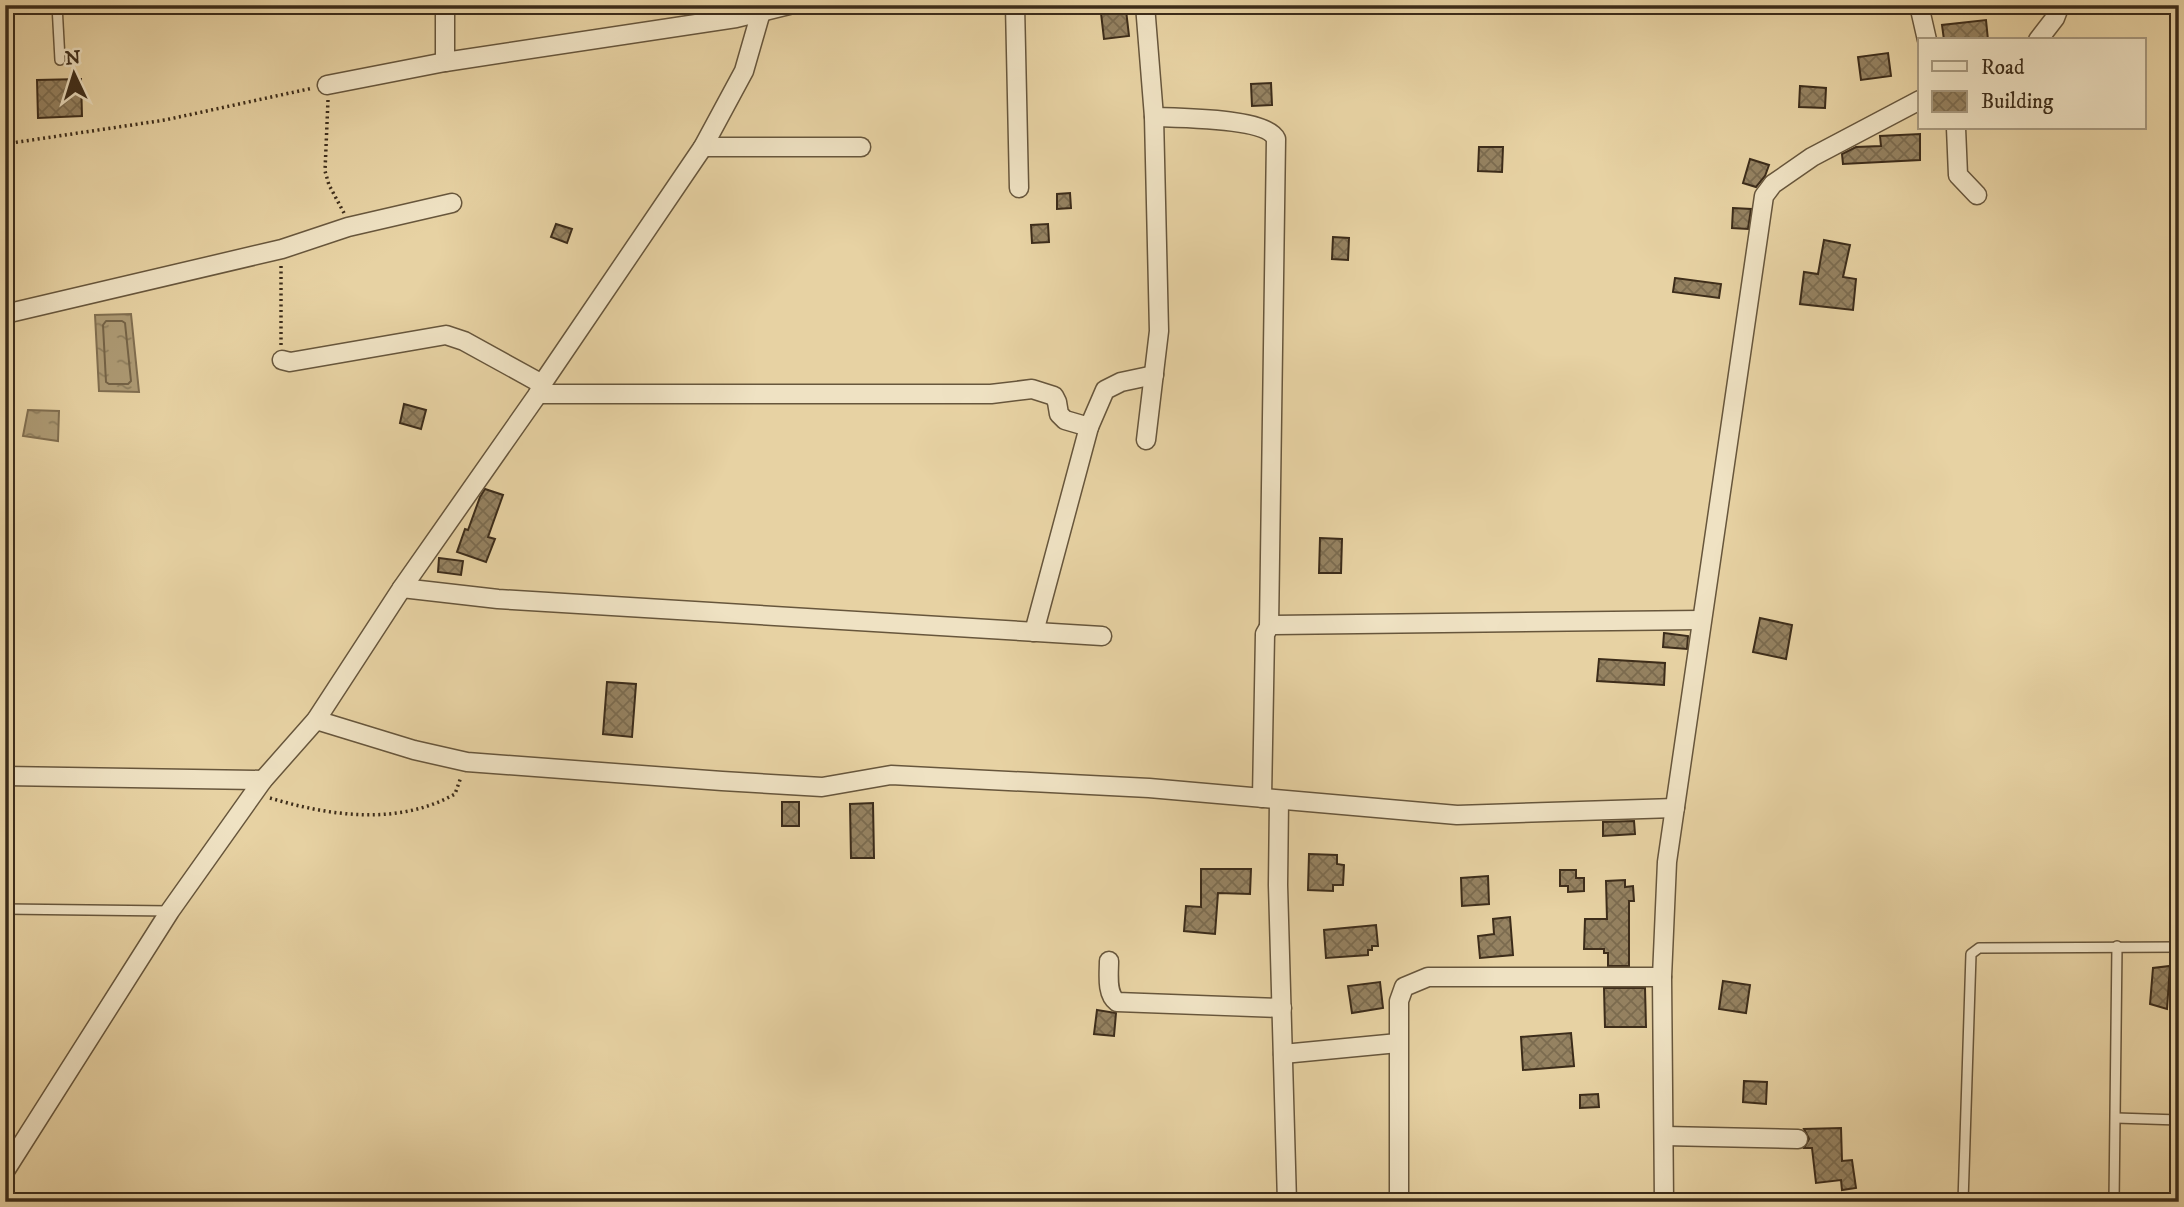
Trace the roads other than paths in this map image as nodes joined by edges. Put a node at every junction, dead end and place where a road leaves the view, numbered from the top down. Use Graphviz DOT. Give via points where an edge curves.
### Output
graph roads {
  1 [pos="57,5"];
  2 [pos="445,5"];
  3 [pos="789,5"];
  4 [pos="1015,5"];
  5 [pos="1145,5"];
  6 [pos="1919,5"];
  7 [pos="2060,5"];
  8 [pos="762,8"];
  9 [pos="1927,38"];
  10 [pos="2040,38"];
  11 [pos="60,60"];
  12 [pos="445,62"];
  13 [pos="327,85"];
  14 [pos="1918,101"];
  15 [pos="1154,117"];
  16 [pos="1956,130"];
  17 [pos="703,147"];
  18 [pos="861,147"];
  19 [pos="1019,188"];
  20 [pos="1977,195"];
  21 [pos="452,203"];
  22 [pos="5,314"];
  23 [pos="282,360"];
  24 [pos="1154,375"];
  25 [pos="540,389"];
  26 [pos="1089,427"];
  27 [pos="1146,440"];
  28 [pos="402,588"];
  29 [pos="1701,620"];
  30 [pos="1269,627"];
  31 [pos="1034,632"];
  32 [pos="1102,636"];
  33 [pos="316,720"];
  34 [pos="5,776"];
  35 [pos="258,787"];
  36 [pos="1270,799"];
  37 [pos="1675,808"];
  38 [pos="5,909"];
  39 [pos="170,911"];
  40 [pos="2116,946"];
  41 [pos="2179,947"];
  42 [pos="1109,961"];
  43 [pos="1662,977"];
  44 [pos="1282,1008"];
  45 [pos="1398,1042"];
  46 [pos="1283,1054"];
  47 [pos="2116,1118"];
  48 [pos="2179,1120"];
  49 [pos="1665,1136"];
  50 [pos="1798,1139"];
  51 [pos="7,1165"];
  52 [pos="1287,1202"];
  53 [pos="1399,1202"];
  54 [pos="1664,1202"];
  55 [pos="1964,1202"];
  56 [pos="2114,1202"];
  1 -- 11 [label="lane"];
  2 -- 12 [label="street"];
  3 -- 8 [label="street"];
  4 -- 19 [label="street"];
  5 -- 15 [label="street"];
  6 -- 9 [label="street"];
  7 -- 10 [label="street"];
  8 -- 12 [label="street" via="736,18"];
  8 -- 17 [label="street" via="744,71"];
  12 -- 13 [label="street"];
  14 -- 29 [label="street" via="1812,158 1773,184 1764,196"];
  15 -- 24 [label="street" via="1160,331"];
  15 -- 30 [label="street" via="1247,124 1266,128 1276,139"];
  16 -- 20 [label="street" via="1958,175"];
  17 -- 18 [label="street"];
  17 -- 25 [label="street"];
  21 -- 22 [label="street" via="282,249"];
  23 -- 25 [label="street" via="446,335 464,341"];
  24 -- 26 [label="street" via="1105,390"];
  24 -- 27 [label="street"];
  25 -- 26 [label="street" via="991,394 1031,389 1054,396 1065,420"];
  25 -- 28 [label="street"];
  26 -- 31 [label="street"];
  28 -- 31 [label="street" via="498,599"];
  28 -- 33 [label="street"];
  29 -- 30 [label="street"];
  29 -- 37 [label="street"];
  30 -- 36 [label="street" via="1265,634"];
  31 -- 32 [label="street"];
  33 -- 35 [label="street"];
  33 -- 36 [label="street" via="467,762 822,787 891,775"];
  34 -- 35 [label="street"];
  35 -- 39 [label="street"];
  36 -- 37 [label="street" via="1457,815"];
  36 -- 44 [label="street"];
  37 -- 43 [label="street" via="1667,862"];
  38 -- 39 [label="lane"];
  39 -- 51 [label="street"];
  40 -- 41 [label="lane"];
  40 -- 47 [label="lane"];
  40 -- 55 [label="lane" via="1979,948 1971,954"];
  42 -- 44 [label="street" via="1110,993 1117,1002"];
  43 -- 45 [label="street" via="1428,977 1404,987"];
  43 -- 49 [label="street"];
  44 -- 46 [label="street"];
  45 -- 46 [label="street"];
  45 -- 53 [label="street"];
  46 -- 52 [label="street"];
  47 -- 48 [label="lane"];
  47 -- 56 [label="lane"];
  49 -- 50 [label="street"];
  49 -- 54 [label="street"];
}
